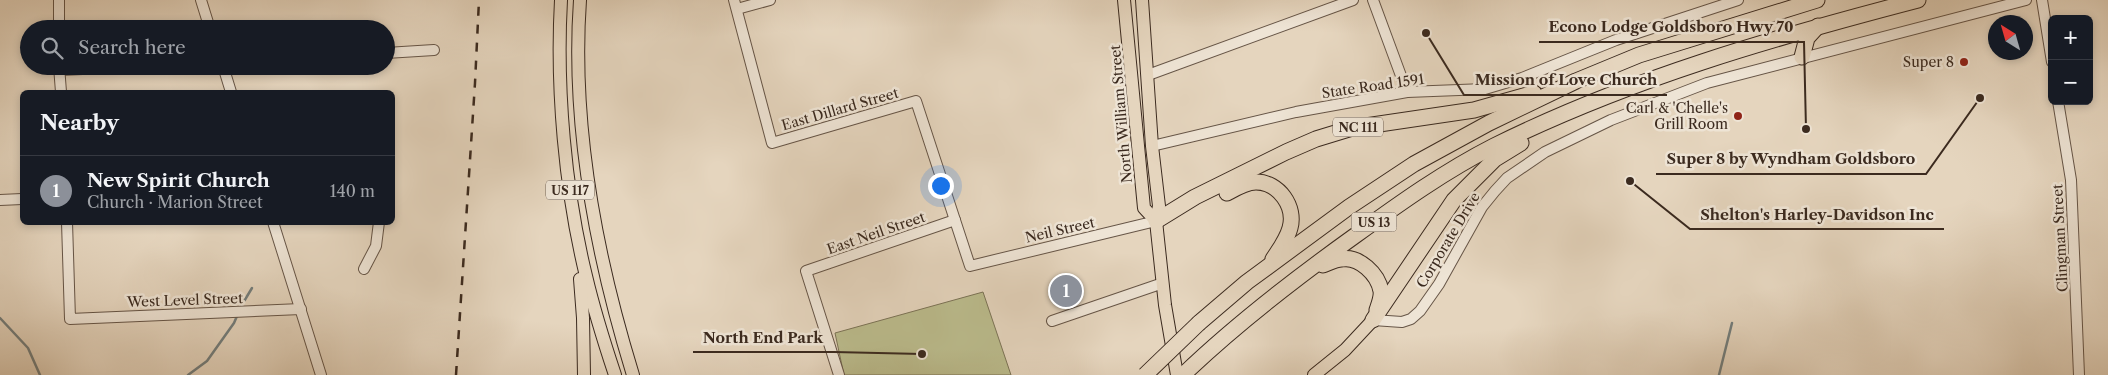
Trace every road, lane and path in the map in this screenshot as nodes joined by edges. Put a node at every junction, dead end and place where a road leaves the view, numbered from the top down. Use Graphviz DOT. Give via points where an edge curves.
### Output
graph roads {
  1 [pos="59,0"];
  2 [pos="200,0"];
  3 [pos="561,0"];
  4 [pos="580,0"];
  5 [pos="770,0"];
  6 [pos="1124,0"];
  7 [pos="1142,0"];
  8 [pos="1353,0"];
  9 [pos="1373,0"];
  10 [pos="1738,0"];
  11 [pos="1817,0"];
  12 [pos="1918,0"];
  13 [pos="2026,0"];
  14 [pos="2042,0"];
  15 [pos="736,4"];
  16 [pos="59,20"];
  17 [pos="207,20"];
  18 [pos="1818,26"];
  19 [pos="1773,39"];
  20 [pos="434,50"];
  21 [pos="395,52"];
  22 [pos="1802,57"];
  23 [pos="2052,60"];
  24 [pos="59,75"];
  25 [pos="226,75"];
  26 [pos="1148,75"];
  27 [pos="1576,81"];
  28 [pos="60,90"];
  29 [pos="230,90"];
  30 [pos="1408,92"];
  31 [pos="2059,105"];
  32 [pos="562,106"];
  33 [pos="580,106"];
  34 [pos="1573,112"];
  35 [pos="1152,146"];
  36 [pos="20,199"];
  37 [pos="0,200"];
  38 [pos="955,220"];
  39 [pos="1156,221"];
  40 [pos="576,222"];
  41 [pos="67,225"];
  42 [pos="274,225"];
  43 [pos="379,225"];
  44 [pos="364,268"];
  45 [pos="1247,282"];
  46 [pos="1163,283"];
  47 [pos="1283,288"];
  48 [pos="301,309"];
  49 [pos="1373,320"];
  50 [pos="1052,321"];
  51 [pos="321,375"];
  52 [pos="584,375"];
  53 [pos="615,375"];
  54 [pos="634,375"];
  55 [pos="839,375"];
  56 [pos="1145,375"];
  57 [pos="1177,375"];
  58 [pos="1183,375"];
  59 [pos="1314,375"];
  60 [pos="2079,375"];
  1 -- 16 [label="street"];
  2 -- 17 [label="street"];
  3 -- 32 [label="main road, US 117"];
  4 -- 33 [label="main road, US 117"];
  5 -- 15 [label="street"];
  6 -- 39 [label="main road, North William Street" via="1144,208"];
  7 -- 26 [label="main road, North William Street"];
  8 -- 26 [label="street"];
  9 -- 30 [label="street"];
  10 -- 30 [label="street, State Road 1591" via="1618,40 1522,78 1485,88"];
  11 -- 27 [label="highway, US 13" via="1639,54"];
  12 -- 18 [label="highway, US 13"];
  13 -- 22 [label="street, Corporate Drive"];
  14 -- 23 [label="street"];
  15 -- 38 [label="street, East Dillard Street" via="772,143 916,101"];
  18 -- 19 [label="highway, US 13"];
  18 -- 22 [label="highway" via="1807,38"];
  19 -- 22 [label="highway" via="1794,45"];
  19 -- 34 [label="highway, US 13" via="1651,78"];
  20 -- 21 [label="street"];
  22 -- 49 [label="street, Corporate Drive" via="1707,82 1612,120 1545,152 1513,173 1495,190 1420,311 1402,322"];
  24 -- 28 [label="street"];
  25 -- 29 [label="street"];
  26 -- 35 [label="main road, North William Street"];
  27 -- 39 [label="highway, NC 111" via="1474,110 1352,128 1316,139 1195,197"];
  27 -- 45 [label="highway, US 13" via="1414,164"];
  30 -- 35 [label="street, State Road 1591" via="1296,112"];
  31 -- 60 [label="street, Clingman Street" via="2071,180"];
  32 -- 33 [label="main road"];
  32 -- 40 [label="main road, US 117"];
  33 -- 54 [label="main road, US 117" via="599,242 616,321"];
  34 -- 47 [label="highway, US 13" via="1493,147 1411,196"];
  34 -- 49 [label="highway" via="1494,159 1454,200"];
  35 -- 39 [label="main road, North William Street" via="1159,206"];
  36 -- 37 [label="street"];
  38 -- 39 [label="street, Neil Street" via="970,266"];
  38 -- 55 [label="street, East Neil Street" via="806,271"];
  39 -- 45 [label="highway" via="1200,206 1245,184 1266,183 1276,189 1290,206 1291,226 1274,258"];
  39 -- 46 [label="main road, North William Street"];
  40 -- 52 [label="main road"];
  40 -- 53 [label="main road, US 117" via="594,308"];
  41 -- 48 [label="street, West Level Street" via="70,319"];
  42 -- 48 [label="street"];
  43 -- 44 [label="street" via="376,246"];
  45 -- 56 [label="highway, US 13, bridge"];
  46 -- 50 [label="street"];
  46 -- 57 [label="main road, North William Street"];
  47 -- 49 [label="highway" via="1332,261 1343,258 1362,263 1377,280 1381,291"];
  47 -- 58 [label="highway, US 13"];
  48 -- 51 [label="street"];
  49 -- 59 [label="main road" via="1345,350"];
}
